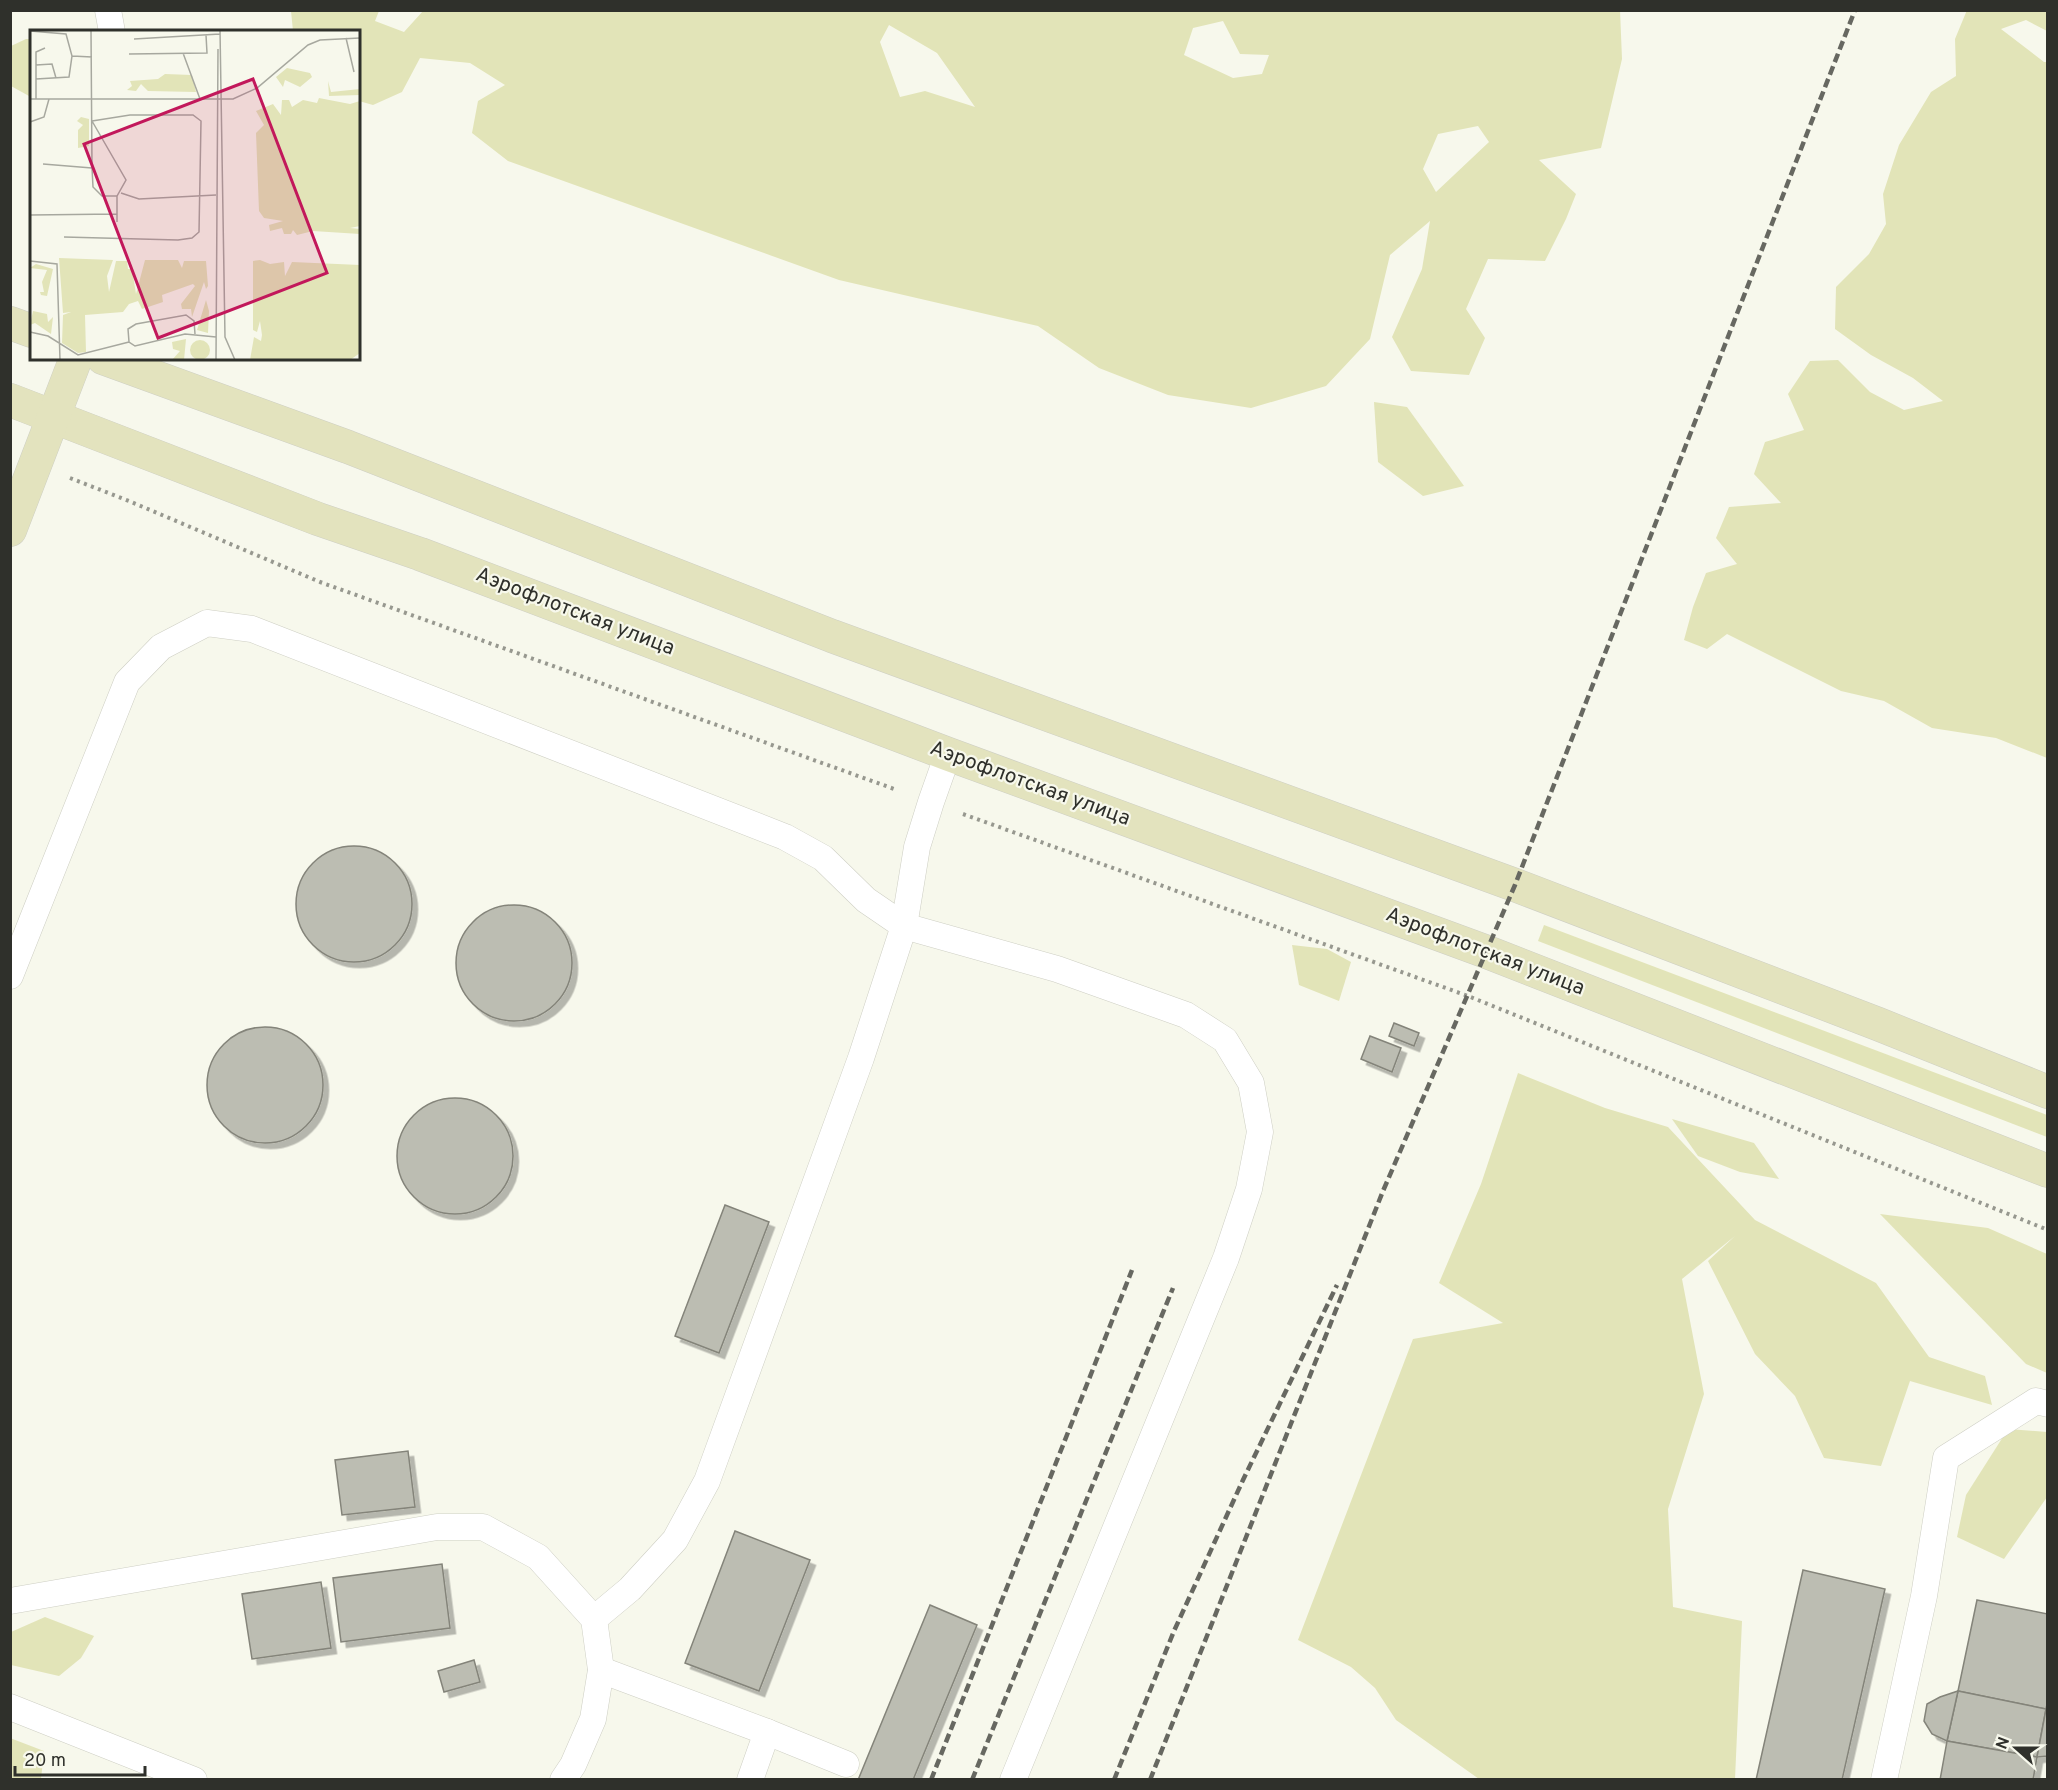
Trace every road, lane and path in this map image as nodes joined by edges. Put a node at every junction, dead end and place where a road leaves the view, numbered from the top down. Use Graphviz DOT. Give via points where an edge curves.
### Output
graph roads {
  1 [pos="108,10"];
  2 [pos="112,30"];
  3 [pos="10,323"];
  4 [pos="30,331"];
  5 [pos="75,360"];
  6 [pos="109,360"];
  7 [pos="10,400"];
  8 [pos="54,418"];
  9 [pos="35,465"];
  10 [pos="10,530"];
  11 [pos="948,754"];
  12 [pos="931,802"];
  13 [pos="904,926"];
  14 [pos="10,976"];
  15 [pos="2048,1092"];
  16 [pos="2048,1171"];
  17 [pos="2048,1230"];
  18 [pos="2048,1404"];
  19 [pos="10,1602"];
  20 [pos="594,1619"];
  21 [pos="601,1670"];
  22 [pos="10,1707"];
  23 [pos="767,1732"];
  24 [pos="846,1764"];
  25 [pos="194,1779"];
  26 [pos="563,1779"];
  27 [pos="750,1779"];
  28 [pos="1013,1779"];
  29 [pos="1884,1779"];
  1 -- 2 [label="lane"];
  3 -- 4 [label="main road"];
  5 -- 8 [label="main road"];
  6 -- 15 [label="main road" via="348,447 832,636 1515,885"];
  7 -- 8 [label="main road, Аэрофлотская улица"];
  8 -- 9 [label="main road"];
  8 -- 11 [label="main road, Аэрофлотская улица"];
  9 -- 10 [label="main road"];
  9 -- 12 [label="path" via="320,582"];
  11 -- 12 [label="lane"];
  11 -- 16 [label="main road, Аэрофлотская улица" via="1487,952"];
  12 -- 13 [label="lane" via="917,847"];
  12 -- 17 [label="path" via="1468,996"];
  13 -- 14 [label="lane" via="866,900 823,858 785,837 252,629 207,623 161,647 127,682"];
  13 -- 20 [label="lane" via="861,1058 707,1481 675,1539 630,1589"];
  13 -- 28 [label="lane" via="1057,969 1186,1015 1226,1040 1251,1083 1260,1132 1249,1189 1226,1258"];
  18 -- 29 [label="lane" via="2036,1401 1946,1458 1924,1596"];
  19 -- 20 [label="lane" via="437,1527 483,1527 538,1557"];
  20 -- 21 [label="lane"];
  21 -- 23 [label="lane"];
  21 -- 26 [label="lane" via="593,1719"];
  22 -- 25 [label="lane"];
  23 -- 24 [label="lane"];
  23 -- 27 [label="lane"];
}
